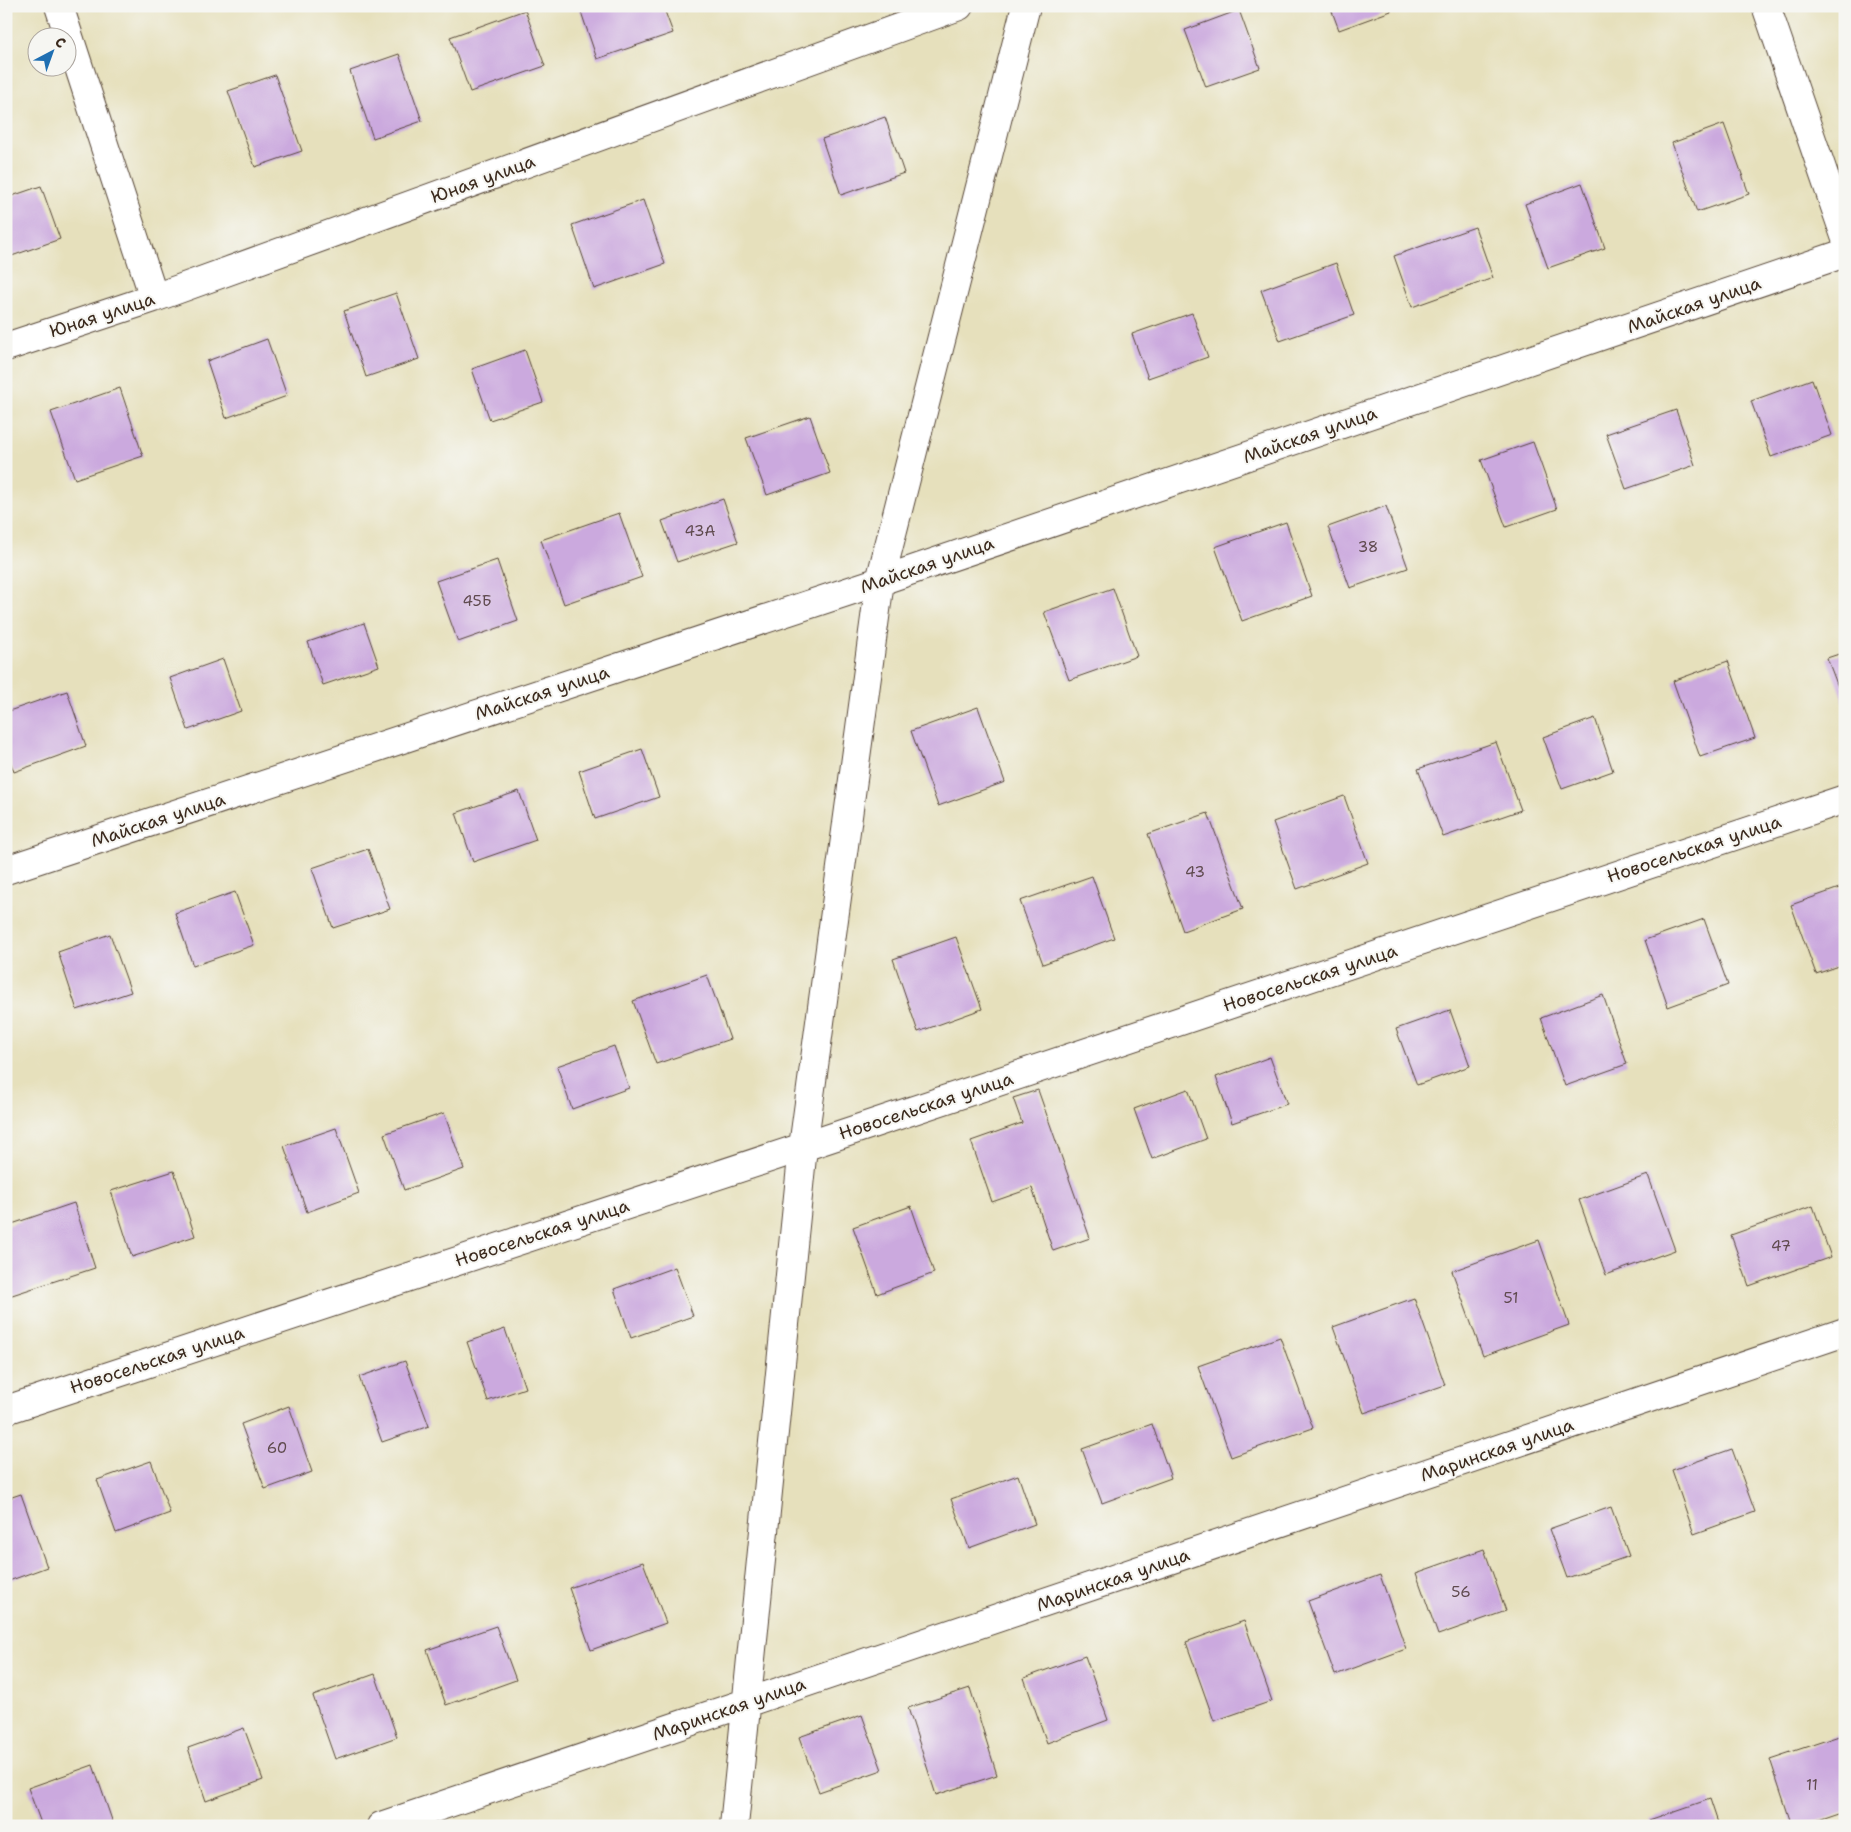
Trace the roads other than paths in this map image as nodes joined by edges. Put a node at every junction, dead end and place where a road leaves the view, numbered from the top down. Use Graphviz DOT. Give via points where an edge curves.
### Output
graph roads {
  1 [pos="59,6"];
  2 [pos="959,6"];
  3 [pos="1026,6"];
  4 [pos="1766,6"];
  5 [pos="1845,236"];
  6 [pos="1845,254"];
  7 [pos="154,298"];
  8 [pos="6,347"];
  9 [pos="880,581"];
  10 [pos="1845,799"];
  11 [pos="6,870"];
  12 [pos="803,1147"];
  13 [pos="1845,1332"];
  14 [pos="6,1410"];
  15 [pos="745,1704"];
  16 [pos="381,1826"];
  17 [pos="734,1826"];
  1 -- 7 [label="street"];
  2 -- 7 [label="street, Юная улица"];
  3 -- 9 [label="street"];
  4 -- 5 [label="street"];
  6 -- 9 [label="street, Майская улица"];
  7 -- 8 [label="street, Юная улица"];
  9 -- 11 [label="street, Майская улица"];
  9 -- 12 [label="street"];
  10 -- 12 [label="street, Новосельская улица"];
  12 -- 14 [label="street, Новосельская улица"];
  12 -- 15 [label="street"];
  13 -- 15 [label="street, Маринская улица"];
  15 -- 16 [label="street, Маринская улица"];
  15 -- 17 [label="street"];
}
